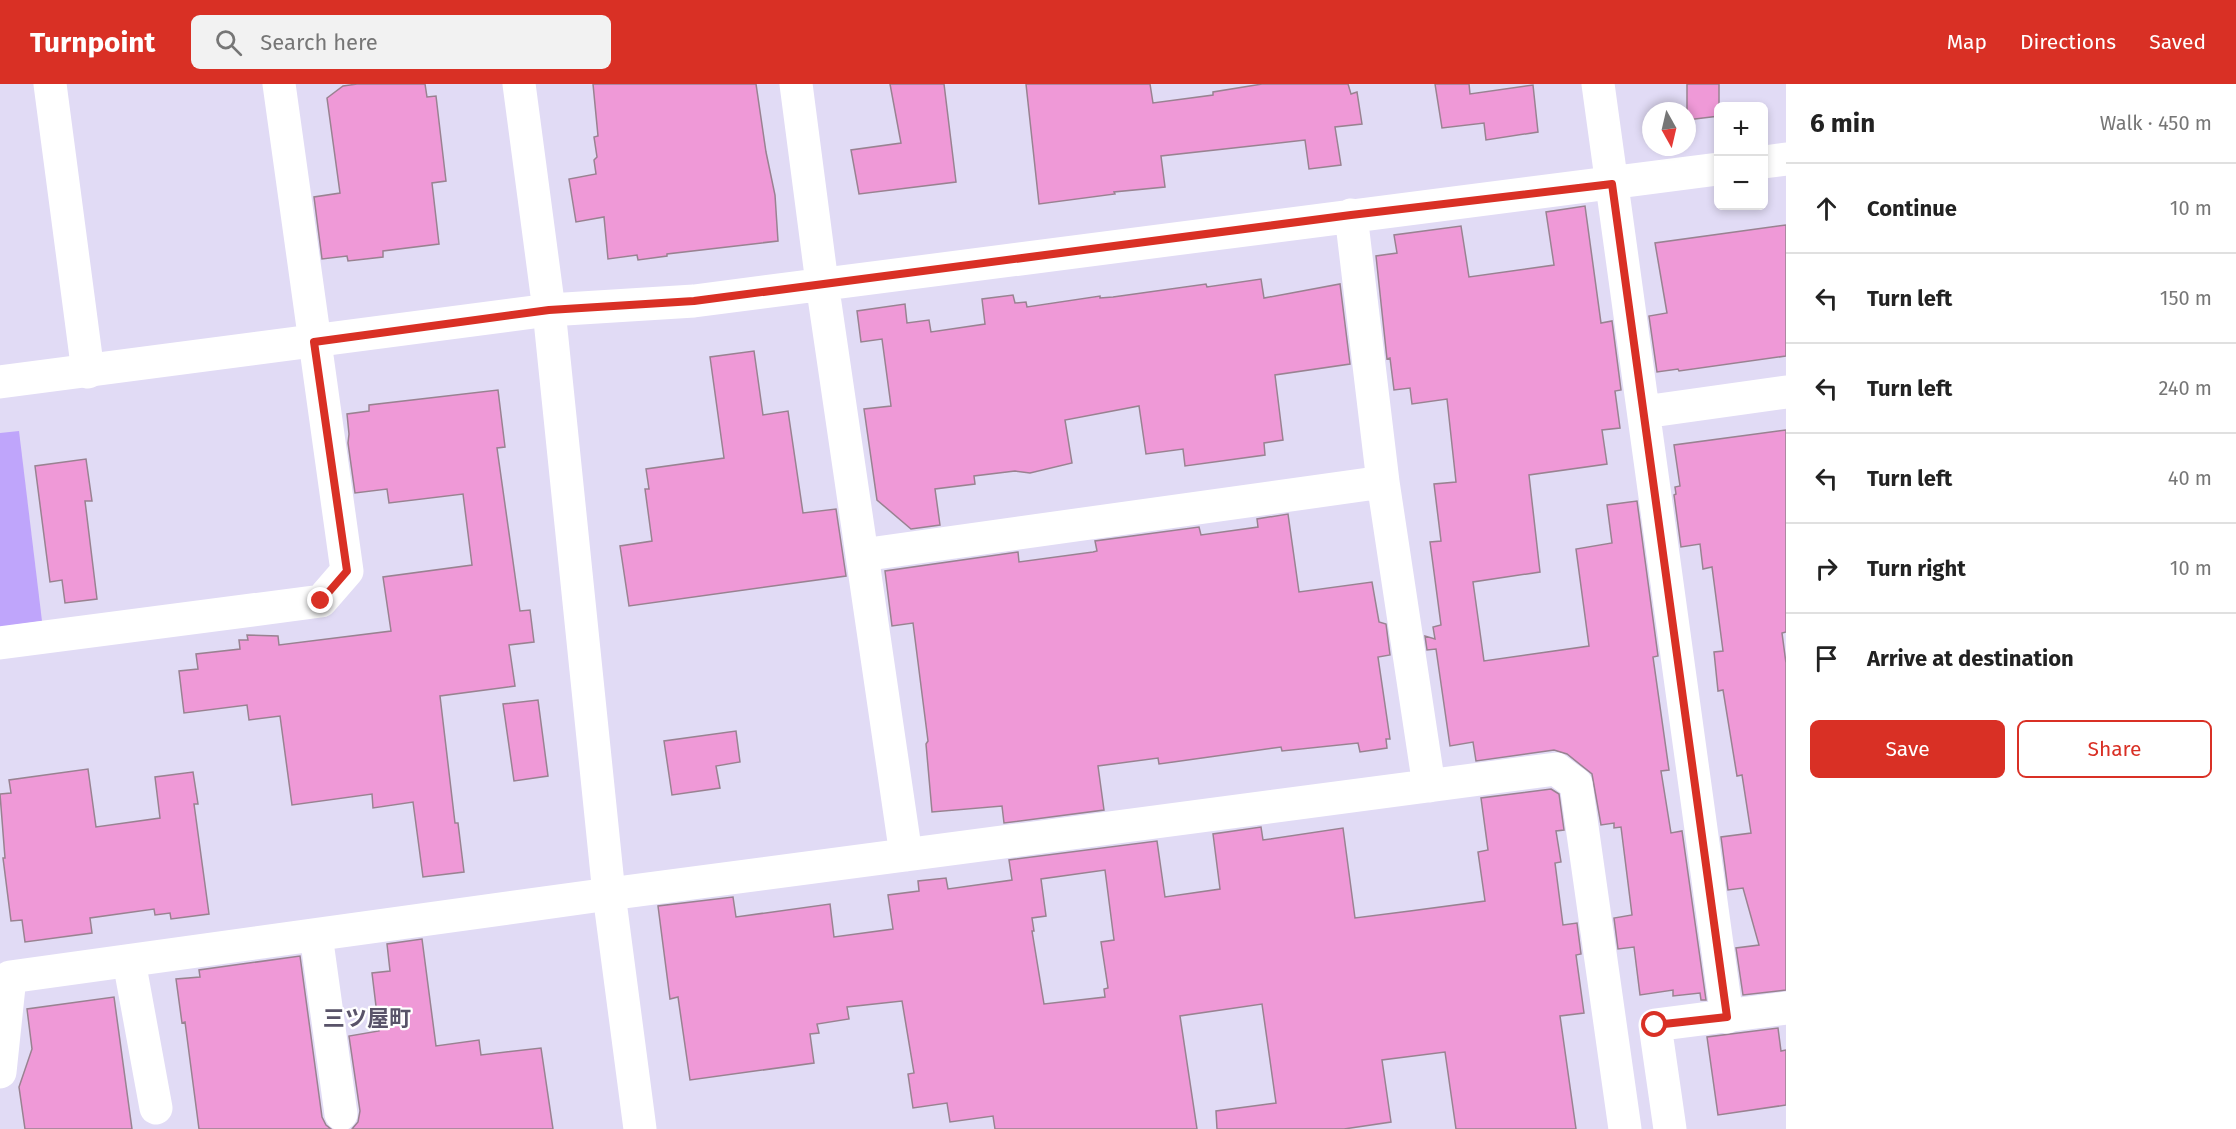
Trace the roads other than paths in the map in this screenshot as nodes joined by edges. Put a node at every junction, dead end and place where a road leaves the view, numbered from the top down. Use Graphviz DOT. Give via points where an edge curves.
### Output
graph roads {
  1 [pos="50,84"];
  2 [pos="279,84"];
  3 [pos="519,84"];
  4 [pos="796,84"];
  5 [pos="1598,84"];
  6 [pos="1786,159"];
  7 [pos="1768,161"];
  8 [pos="1714,170"];
  9 [pos="1612,184"];
  10 [pos="1351,215"];
  11 [pos="822,283"];
  12 [pos="549,310"];
  13 [pos="314,342"];
  14 [pos="88,372"];
  15 [pos="0,382"];
  16 [pos="1786,392"];
  17 [pos="1644,412"];
  18 [pos="1383,482"];
  19 [pos="862,555"];
  20 [pos="0,643"];
  21 [pos="1429,786"];
  22 [pos="906,855"];
  23 [pos="609,894"];
  24 [pos="316,935"];
  25 [pos="129,961"];
  26 [pos="1786,1008"];
  27 [pos="1727,1017"];
  28 [pos="0,1072"];
  29 [pos="156,1108"];
  30 [pos="341,1114"];
  31 [pos="640,1129"];
  32 [pos="1625,1129"];
  33 [pos="1670,1129"];
  1 -- 14 [label="street"];
  2 -- 13 [label="street"];
  3 -- 12 [label="street"];
  4 -- 11 [label="street"];
  5 -- 9 [label="street"];
  6 -- 7 [label="street"];
  8 -- 9 [label="street"];
  9 -- 10 [label="street"];
  9 -- 17 [label="street"];
  10 -- 11 [label="street"];
  10 -- 18 [label="street"];
  11 -- 12 [label="street" via="694,301"];
  11 -- 19 [label="street"];
  12 -- 13 [label="street"];
  12 -- 23 [label="street"];
  13 -- 14 [label="street"];
  13 -- 20 [label="street" via="347,571 321,601"];
  14 -- 15 [label="street"];
  16 -- 17 [label="street"];
  17 -- 27 [label="street"];
  18 -- 19 [label="street"];
  18 -- 21 [label="street"];
  19 -- 22 [label="street"];
  21 -- 22 [label="street"];
  21 -- 32 [label="street" via="1556,769 1576,784"];
  22 -- 23 [label="street"];
  23 -- 24 [label="street"];
  23 -- 31 [label="street"];
  24 -- 25 [label="street"];
  24 -- 30 [label="street"];
  25 -- 28 [label="street" via="10,977"];
  25 -- 29 [label="street"];
  26 -- 27 [label="street"];
  27 -- 33 [label="street" via="1655,1025"];
}
